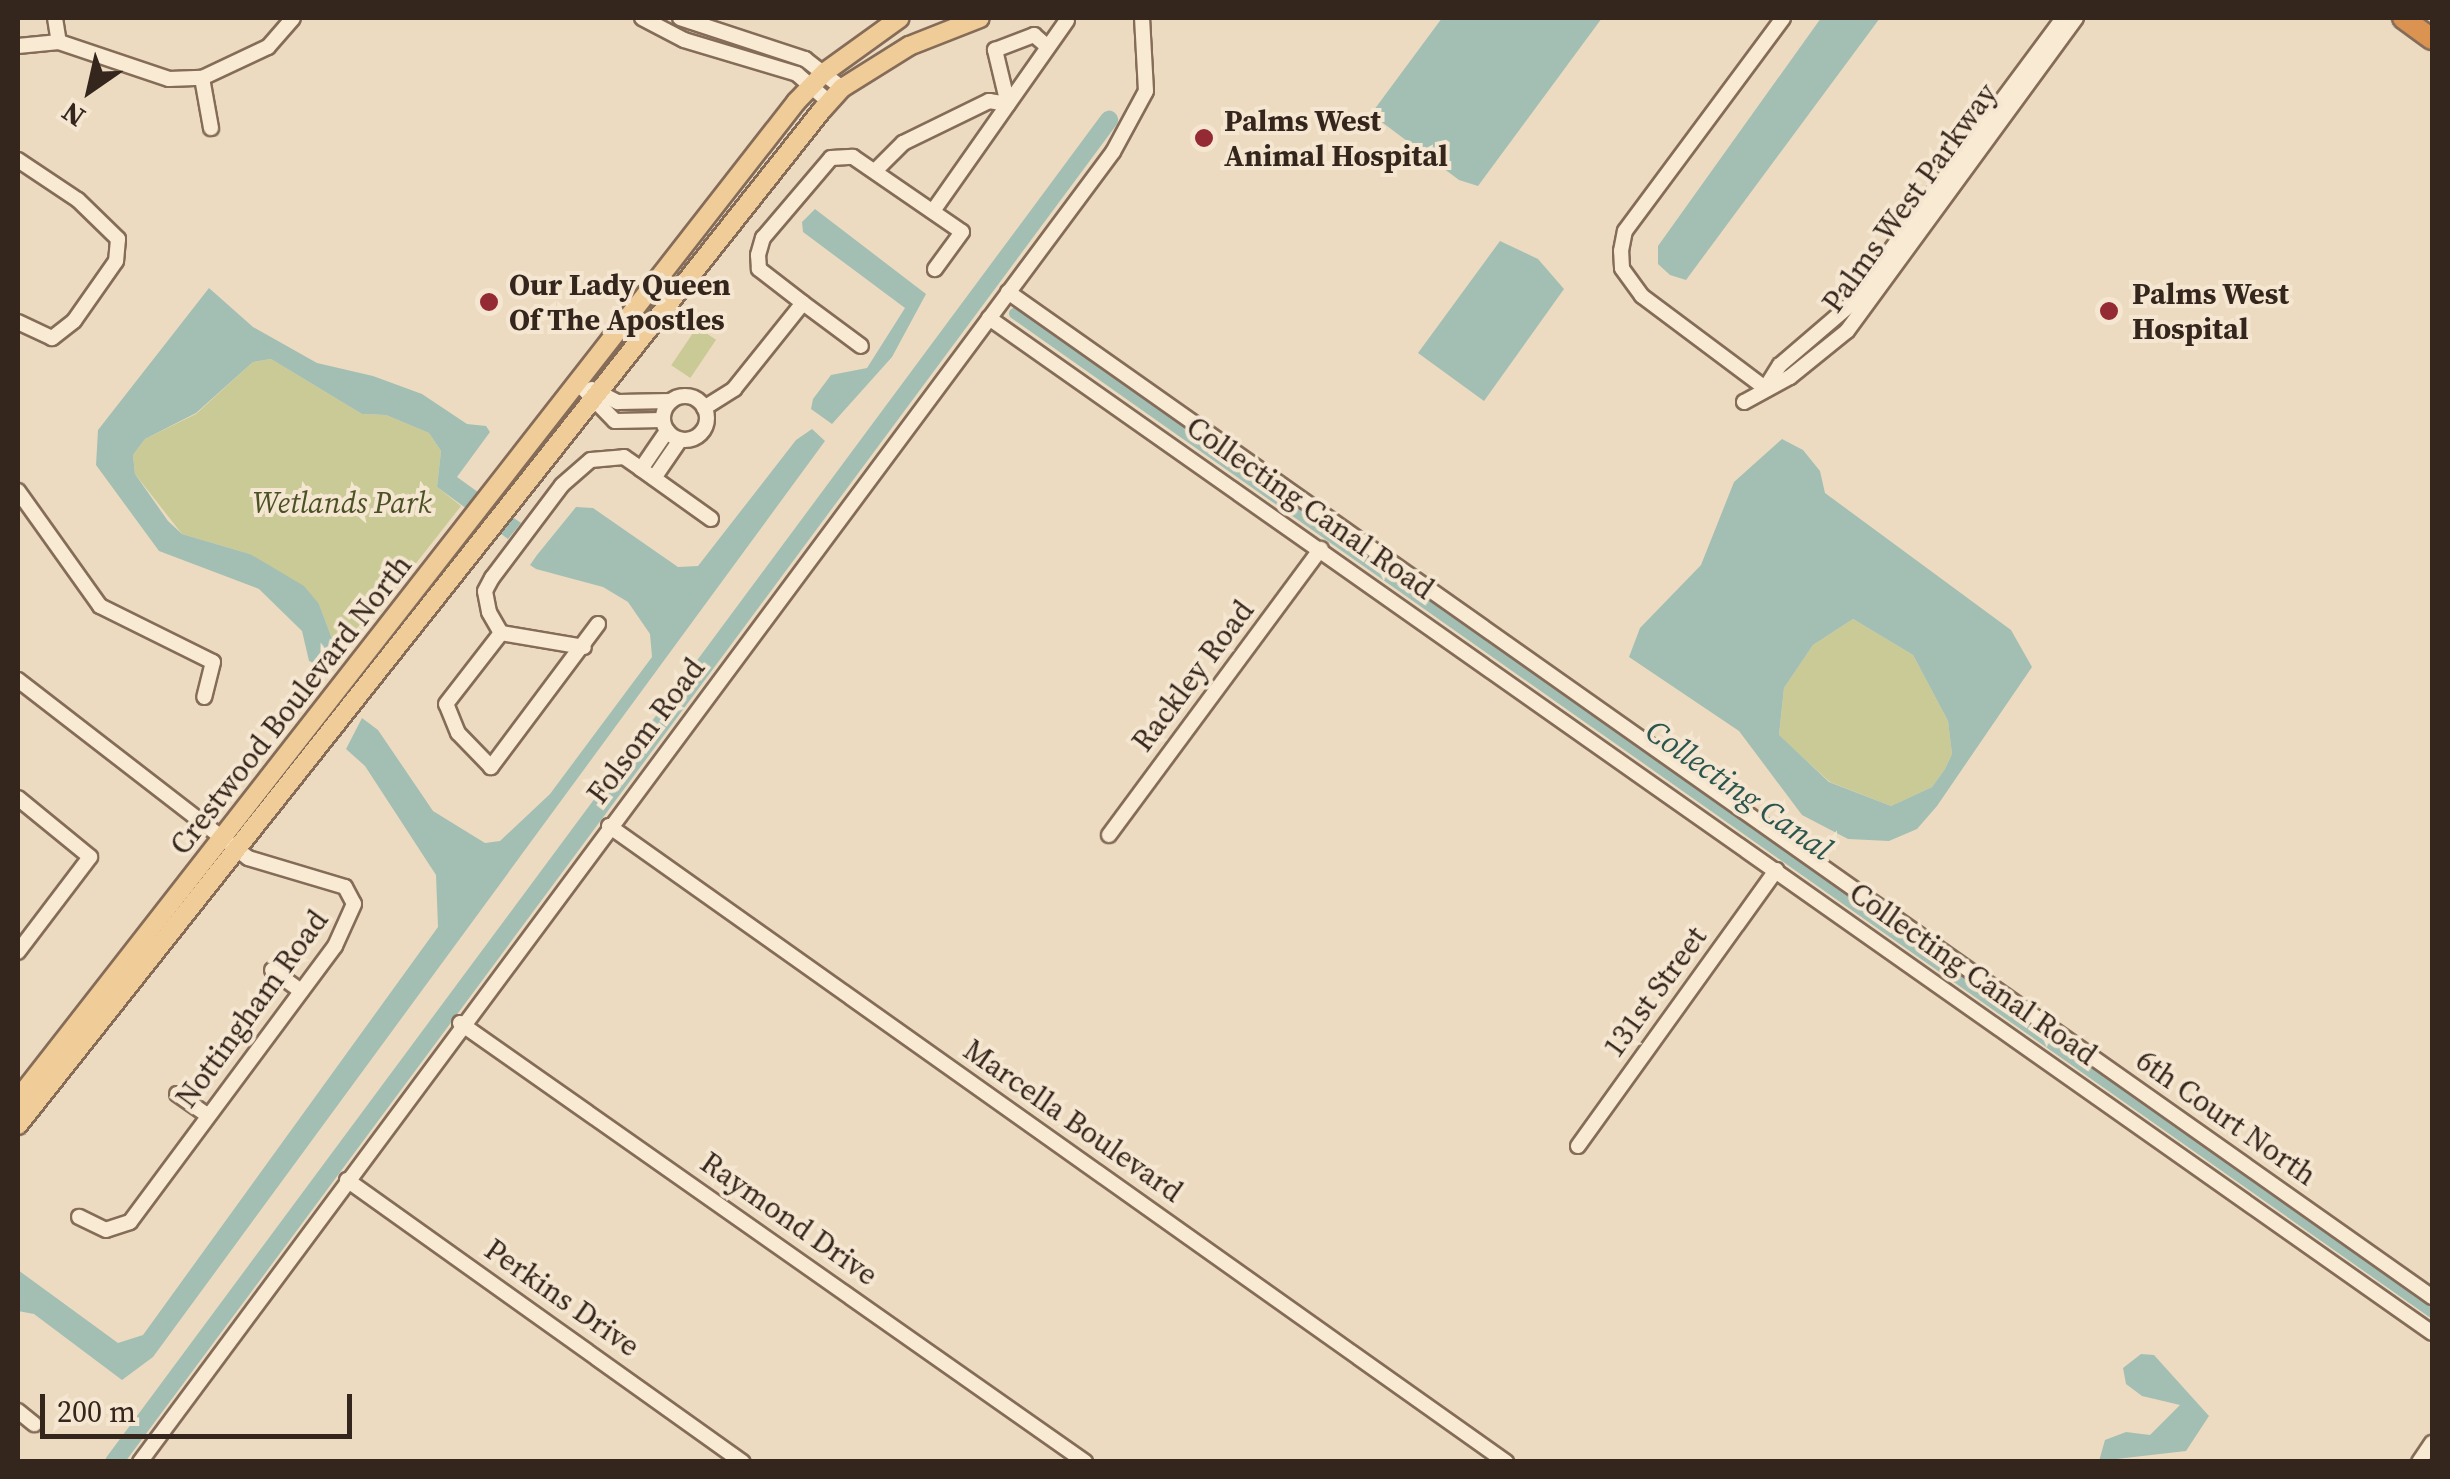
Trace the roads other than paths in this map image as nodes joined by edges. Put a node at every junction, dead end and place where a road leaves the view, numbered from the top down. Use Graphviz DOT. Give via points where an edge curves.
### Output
graph roads {
  1 [pos="56,18"];
  2 [pos="293,18"];
  3 [pos="642,18"];
  4 [pos="680,18"];
  5 [pos="900,18"];
  6 [pos="980,18"];
  7 [pos="1142,18"];
  8 [pos="1783,18"];
  9 [pos="2065,18"];
  10 [pos="2403,18"];
  11 [pos="1067,20"];
  12 [pos="2432,39"];
  13 [pos="59,42"];
  14 [pos="18,46"];
  15 [pos="1048,47"];
  16 [pos="825,72"];
  17 [pos="202,78"];
  18 [pos="812,86"];
  19 [pos="836,95"];
  20 [pos="1008,104"];
  21 [pos="211,128"];
  22 [pos="18,160"];
  23 [pos="875,170"];
  24 [pos="933,211"];
  25 [pos="935,269"];
  26 [pos="1008,292"];
  27 [pos="803,302"];
  28 [pos="989,318"];
  29 [pos="18,322"];
  30 [pos="861,346"];
  31 [pos="1765,388"];
  32 [pos="587,390"];
  33 [pos="670,401"];
  34 [pos="1744,402"];
  35 [pos="703,409"];
  36 [pos="670,432"];
  37 [pos="648,473"];
  38 [pos="18,491"];
  39 [pos="500,495"];
  40 [pos="711,519"];
  41 [pos="1322,549"];
  42 [pos="598,624"];
  43 [pos="502,633"];
  44 [pos="584,648"];
  45 [pos="18,680"];
  46 [pos="204,696"];
  47 [pos="18,798"];
  48 [pos="609,826"];
  49 [pos="1109,835"];
  50 [pos="228,844"];
  51 [pos="1776,870"];
  52 [pos="18,952"];
  53 [pos="272,970"];
  54 [pos="301,991"];
  55 [pos="460,1023"];
  56 [pos="177,1094"];
  57 [pos="18,1099"];
  58 [pos="208,1116"];
  59 [pos="18,1125"];
  60 [pos="1578,1146"];
  61 [pos="347,1180"];
  62 [pos="79,1217"];
  63 [pos="2432,1297"];
  64 [pos="2432,1332"];
  65 [pos="18,1411"];
  66 [pos="34,1424"];
  67 [pos="2432,1442"];
  68 [pos="140,1462"];
  69 [pos="744,1462"];
  70 [pos="1085,1462"];
  71 [pos="1506,1462"];
  72 [pos="2419,1462"];
  1 -- 13 [label="street"];
  2 -- 17 [label="street" via="268,47"];
  3 -- 18 [label="street" via="684,40 797,74"];
  4 -- 16 [label="street"];
  5 -- 16 [label="main road, Crestwood Boulevard North"];
  6 -- 19 [label="main road" via="909,46"];
  7 -- 26 [label="street, Folsom Road" via="1149,64 1134,119"];
  8 -- 31 [label="street" via="1625,231 1620,251 1622,268 1642,296"];
  9 -- 31 [label="street, Palms West Parkway" via="1847,331 1790,377"];
  10 -- 12 [label="highway"];
  11 -- 15 [label="street"];
  13 -- 14 [label="street"];
  13 -- 17 [label="street" via="170,79"];
  15 -- 20 [label="street"];
  15 -- 20 [label="street" via="1034,35 996,50"];
  16 -- 18 [label="main road, Crestwood Boulevard North"];
  16 -- 19 [label="street"];
  17 -- 21 [label="street"];
  18 -- 19 [label="street"];
  18 -- 32 [label="main road, Crestwood Boulevard North" via="643,296"];
  19 -- 32 [label="main road"];
  20 -- 23 [label="street" via="990,101 903,143"];
  20 -- 24 [label="street"];
  22 -- 29 [label="street" via="78,200 118,239 116,261 74,321 52,338"];
  23 -- 24 [label="street"];
  23 -- 27 [label="street" via="854,157 831,158 763,238 760,269"];
  24 -- 25 [label="street" via="962,232"];
  26 -- 28 [label="street, Folsom Road"];
  26 -- 63 [label="street, 6th Court North"];
  27 -- 30 [label="street"];
  27 -- 35 [label="street" via="742,378"];
  28 -- 41 [label="street, Collecting Canal Road"];
  28 -- 48 [label="street, Folsom Road"];
  31 -- 34 [label="street, Palms West Parkway"];
  32 -- 33 [label="street" via="618,402"];
  32 -- 36 [label="street" via="614,421"];
  32 -- 39 [label="main road, Crestwood Boulevard North"];
  32 -- 39 [label="main road, Crestwood Boulevard North" via="564,429"];
  33 -- 35 [label="street"];
  33 -- 36 [label="street"];
  35 -- 36 [label="street" via="699,436"];
  36 -- 37 [label="street"];
  37 -- 40 [label="street"];
  37 -- 43 [label="street" via="608,455 591,460 562,485 486,591"];
  38 -- 46 [label="street" via="100,606 214,662"];
  39 -- 50 [label="main road, Crestwood Boulevard North"];
  41 -- 49 [label="street, Rackley Road"];
  41 -- 51 [label="street, Collecting Canal Road"];
  42 -- 44 [label="street"];
  43 -- 44 [label="street"];
  43 -- 44 [label="street" via="446,704 458,733 491,767"];
  45 -- 50 [label="street"];
  47 -- 52 [label="street" via="90,857"];
  48 -- 55 [label="street, Folsom Road"];
  48 -- 71 [label="street, Marcella Boulevard"];
  50 -- 54 [label="street, Nottingham Road" via="302,878 345,887 354,904 350,922"];
  50 -- 57 [label="main road, Crestwood Boulevard North"];
  50 -- 59 [label="main road, Crestwood Boulevard North"];
  51 -- 60 [label="street, 131st Street"];
  51 -- 64 [label="street, Collecting Canal Road"];
  53 -- 54 [label="street"];
  54 -- 58 [label="street, Nottingham Road"];
  55 -- 61 [label="street, Folsom Road"];
  55 -- 70 [label="street, Raymond Drive"];
  56 -- 58 [label="street"];
  58 -- 62 [label="street, Nottingham Road" via="130,1222 106,1230"];
  61 -- 68 [label="street, Folsom Road"];
  61 -- 69 [label="street, Perkins Drive"];
  65 -- 66 [label="street"];
  67 -- 72 [label="street"];
}
